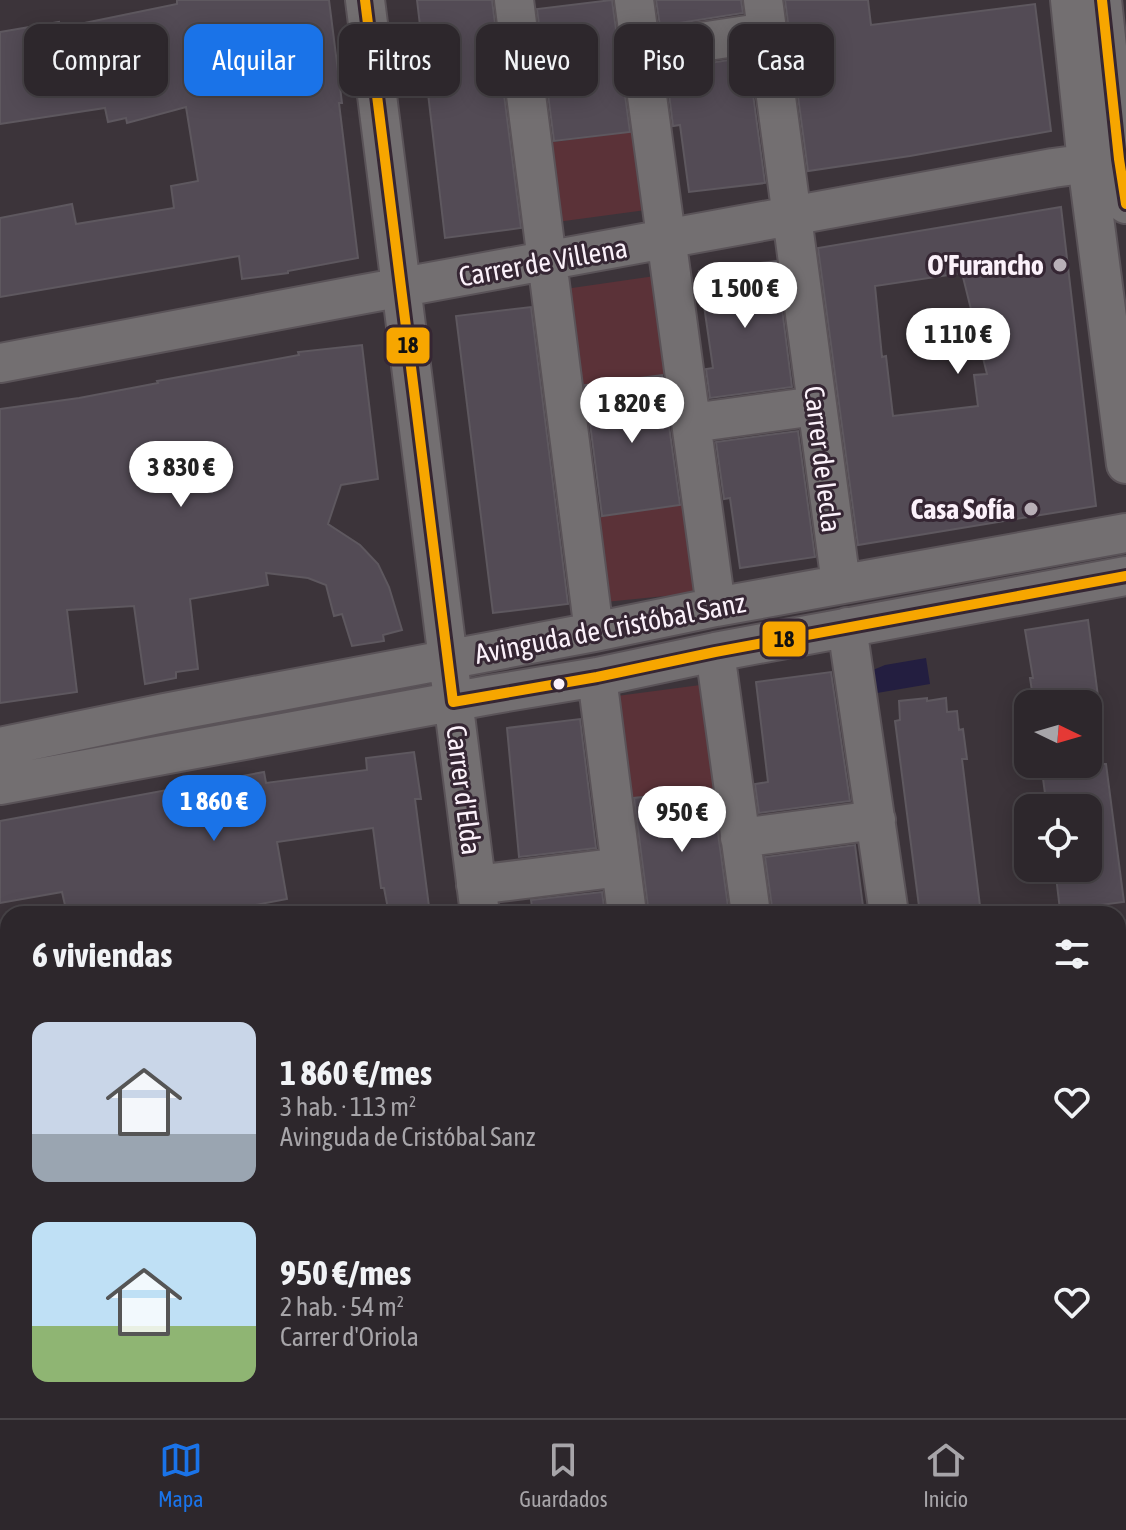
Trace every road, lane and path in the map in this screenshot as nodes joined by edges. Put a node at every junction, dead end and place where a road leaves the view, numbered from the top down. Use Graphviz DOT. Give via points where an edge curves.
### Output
graph roads {
  1 [pos="365,0"];
  2 [pos="514,0"];
  3 [pos="634,0"];
  4 [pos="1070,0"];
  5 [pos="1102,0"];
  6 [pos="765,16"];
  7 [pos="637,24"];
  8 [pos="713,31"];
  9 [pos="647,96"];
  10 [pos="1103,161"];
  11 [pos="1126,204"];
  12 [pos="791,216"];
  13 [pos="666,239"];
  14 [pos="547,261"];
  15 [pos="401,287"];
  16 [pos="0,363"];
  17 [pos="816,406"];
  18 [pos="692,423"];
  19 [pos="1126,464"];
  20 [pos="1126,533"];
  21 [pos="1126,576"];
  22 [pos="841,584"];
  23 [pos="716,607"];
  24 [pos="847,627"];
  25 [pos="594,632"];
  26 [pos="715,652"];
  27 [pos="448,659"];
  28 [pos="597,677"];
  29 [pos="453,702"];
  30 [pos="0,747"];
  31 [pos="0,785"];
  32 [pos="876,820"];
  33 [pos="740,838"];
  34 [pos="621,867"];
  35 [pos="478,900"];
  36 [pos="626,906"];
  37 [pos="750,906"];
  38 [pos="888,906"];
  1 -- 15 [label="street, Carrer d'Elda"];
  2 -- 14 [label="street"];
  3 -- 7 [label="street"];
  4 -- 10 [label="street"];
  5 -- 10 [label="street"];
  6 -- 8 [label="street"];
  6 -- 12 [label="street, Carrer de Iecla"];
  9 -- 13 [label="street"];
  10 -- 11 [label="street"];
  10 -- 12 [label="street, Carrer de Villena"];
  10 -- 19 [label="street"];
  12 -- 13 [label="street, Carrer de Villena"];
  12 -- 17 [label="street, Carrer de Iecla"];
  13 -- 14 [label="street, Carrer de Villena"];
  13 -- 18 [label="street"];
  14 -- 15 [label="street, Carrer de Villena"];
  14 -- 25 [label="street"];
  15 -- 16 [label="street, Carrer de Villena"];
  15 -- 27 [label="street, Carrer d'Elda"];
  17 -- 18 [label="street"];
  17 -- 22 [label="street, Carrer de Iecla"];
  18 -- 23 [label="street"];
  20 -- 22 [label="street, Avinguda de Cristóbal Sanz"];
  21 -- 24 [label="street, Avinguda de Cristóbal Sanz"];
  22 -- 23 [label="street, Avinguda de Cristóbal Sanz"];
  23 -- 25 [label="street, Avinguda de Cristóbal Sanz"];
  24 -- 26 [label="street, Avinguda de Cristóbal Sanz"];
  24 -- 32 [label="street"];
  25 -- 27 [label="street, Avinguda de Cristóbal Sanz"];
  26 -- 28 [label="street, Avinguda de Cristóbal Sanz"];
  26 -- 33 [label="street"];
  27 -- 29 [label="street, Carrer d'Elda"];
  27 -- 30 [label="street, Avinguda de Cristóbal Sanz"];
  28 -- 29 [label="street, Avinguda de Cristóbal Sanz"];
  28 -- 34 [label="street"];
  29 -- 31 [label="street, Avinguda de Cristóbal Sanz"];
  29 -- 35 [label="street, Carrer d'Elda"];
  32 -- 33 [label="street"];
  32 -- 38 [label="street"];
  33 -- 37 [label="street"];
  34 -- 35 [label="street"];
  34 -- 36 [label="street"];
}
